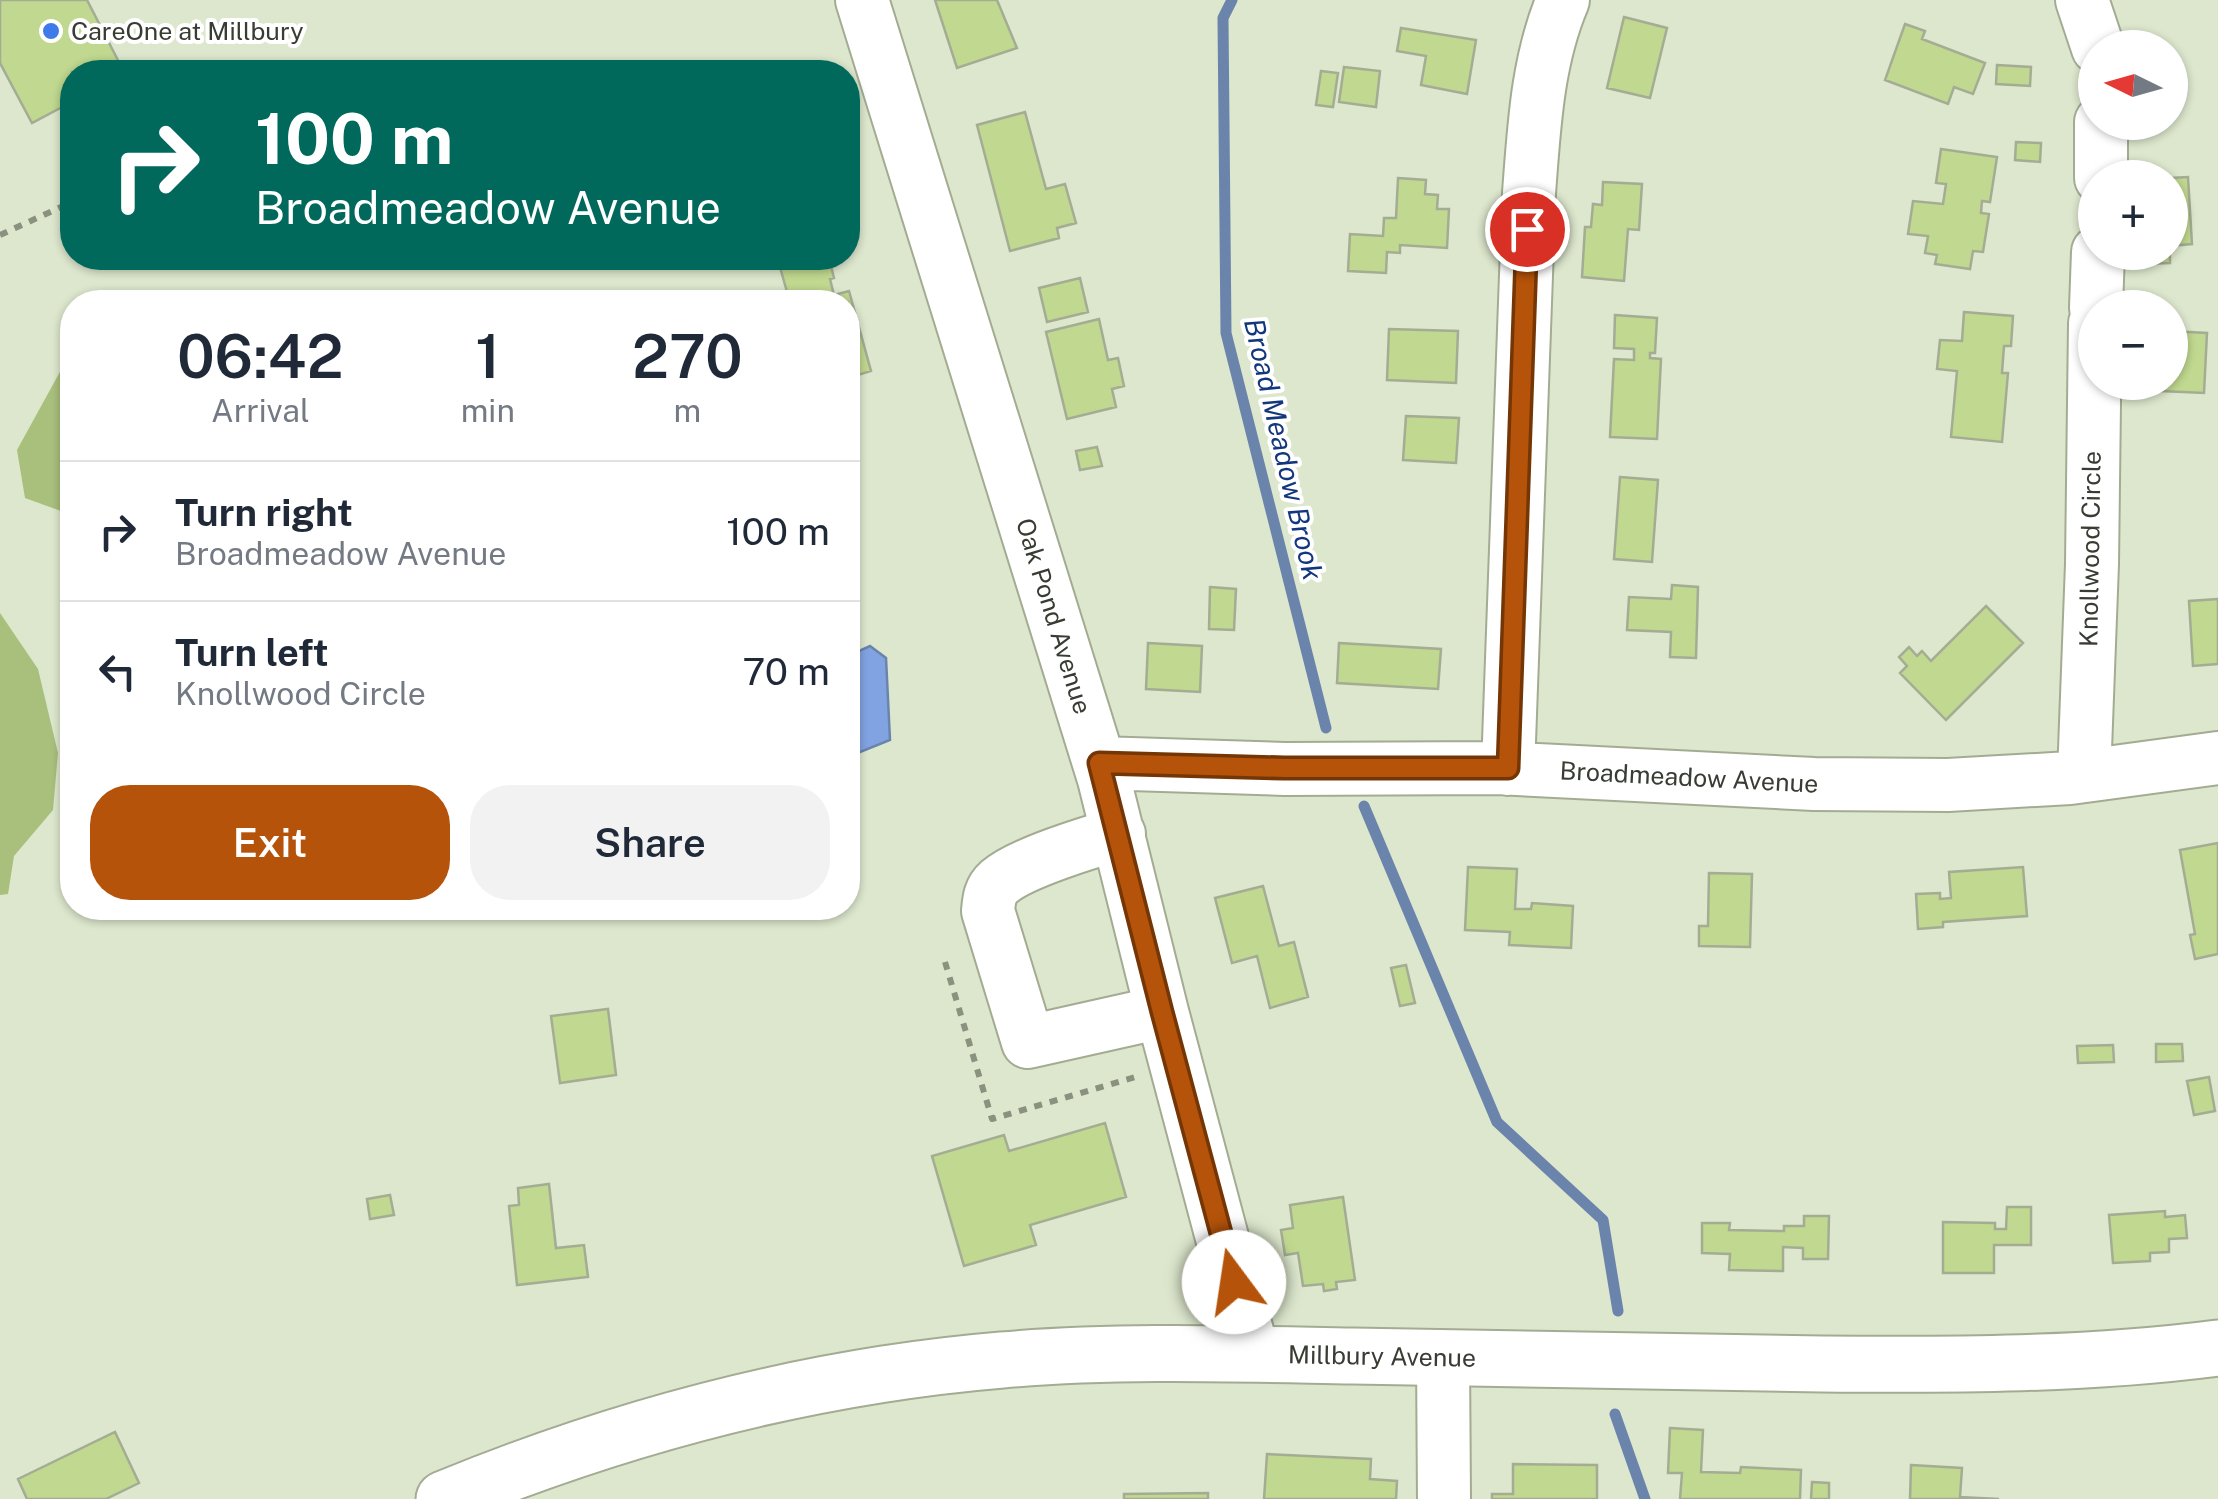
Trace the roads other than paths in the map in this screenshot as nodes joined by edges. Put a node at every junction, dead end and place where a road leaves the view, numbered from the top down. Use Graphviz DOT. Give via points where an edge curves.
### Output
graph roads {
  1 [pos="862,0"];
  2 [pos="1563,0"];
  3 [pos="2082,0"];
  4 [pos="2092,30"];
  5 [pos="2094,400"];
  6 [pos="2218,758"];
  7 [pos="1099,763"];
  8 [pos="1508,768"];
  9 [pos="2084,776"];
  10 [pos="1119,834"];
  11 [pos="1162,1012"];
  12 [pos="2218,1348"];
  13 [pos="1254,1354"];
  14 [pos="1443,1357"];
  15 [pos="444,1499"];
  16 [pos="1444,1499"];
  1 -- 7 [label="street, Oak Pond Avenue"];
  2 -- 8 [label="street" via="1542,76 1529,193"];
  3 -- 4 [label="street"];
  5 -- 9 [label="street, Knollwood Circle"];
  6 -- 9 [label="street, Broadmeadow Avenue"];
  7 -- 8 [label="street, Broadmeadow Avenue"];
  7 -- 10 [label="street, Oak Pond Avenue"];
  8 -- 9 [label="street, Broadmeadow Avenue" via="1814,784"];
  10 -- 11 [label="street, Oak Pond Avenue"];
  10 -- 11 [label="street" via="1001,880 990,892 988,910 1028,1042"];
  11 -- 13 [label="street, Oak Pond Avenue"];
  12 -- 14 [label="main road, Millbury Avenue" via="1936,1365"];
  13 -- 14 [label="main road, Millbury Avenue"];
  13 -- 15 [label="main road, Millbury Avenue" via="1004,1360 845,1380 636,1431"];
  14 -- 16 [label="street"];
}
